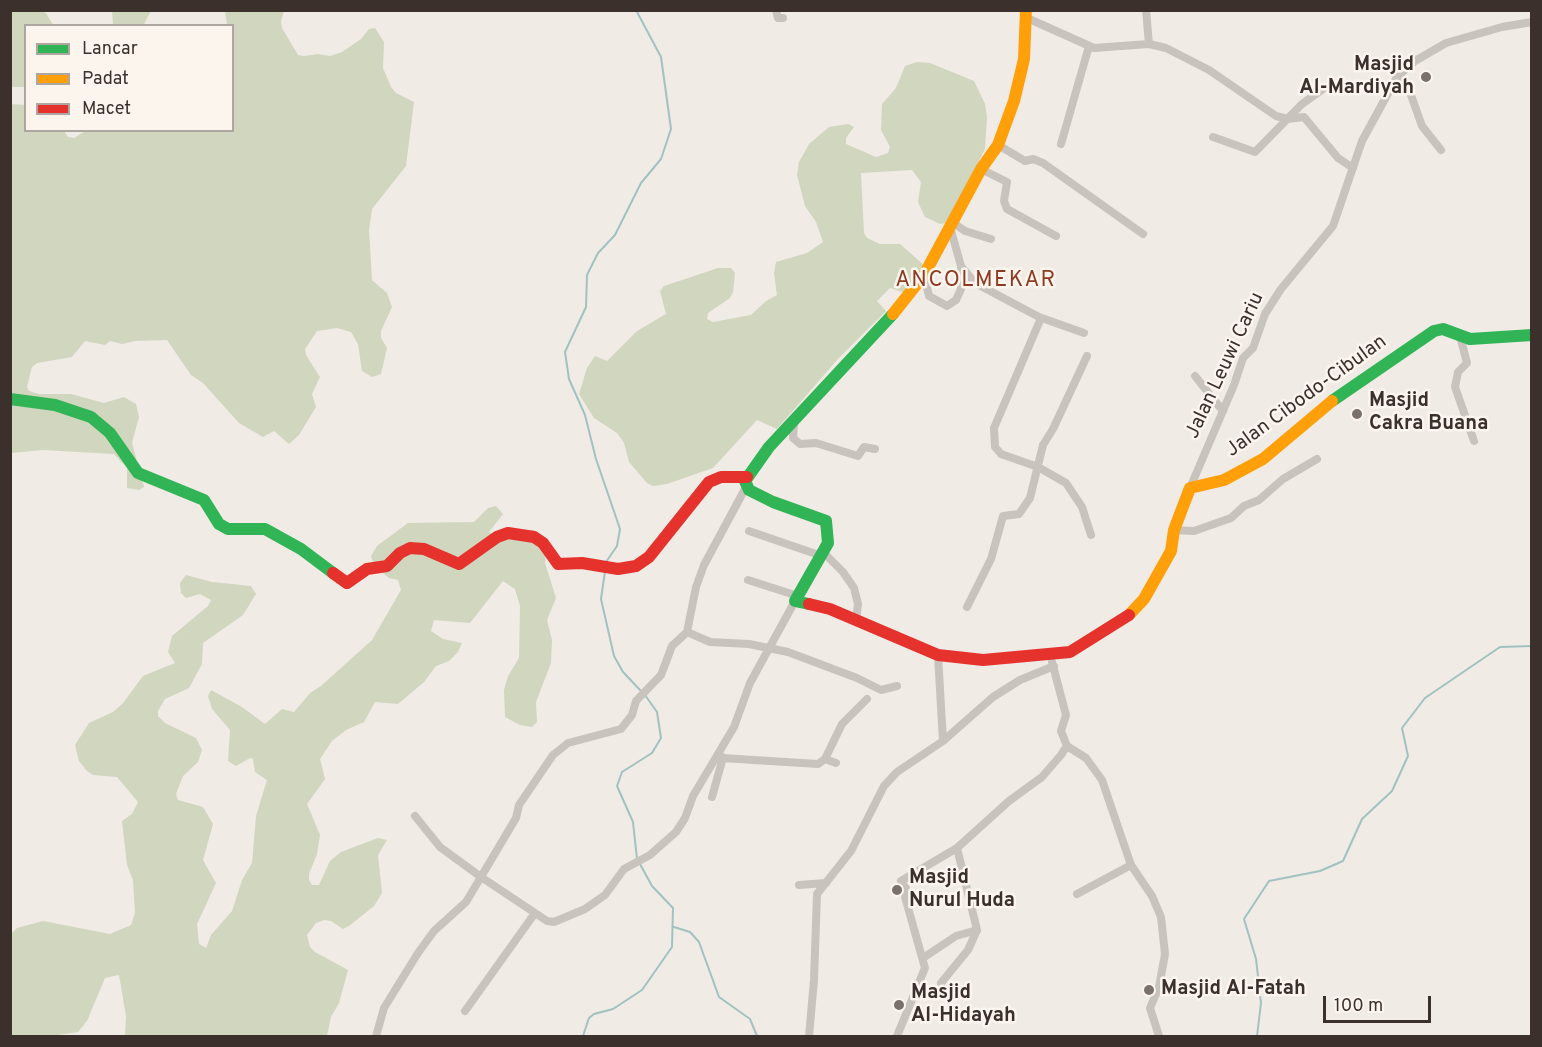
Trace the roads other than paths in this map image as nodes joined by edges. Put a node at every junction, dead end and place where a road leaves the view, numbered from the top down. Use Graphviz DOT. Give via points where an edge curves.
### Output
graph roads {
  1 [pos="776,10"];
  2 [pos="1146,10"];
  3 [pos="1027,14"];
  4 [pos="783,18"];
  5 [pos="1532,22"];
  6 [pos="1149,44"];
  7 [pos="1089,46"];
  8 [pos="1397,77"];
  9 [pos="1323,89"];
  10 [pos="1288,119"];
  11 [pos="1213,137"];
  12 [pos="1062,144"];
  13 [pos="998,145"];
  14 [pos="1441,150"];
  15 [pos="1353,168"];
  16 [pos="981,169"];
  17 [pos="951,224"];
  18 [pos="1143,234"];
  19 [pos="1056,236"];
  20 [pos="991,239"];
  21 [pos="961,266"];
  22 [pos="924,275"];
  23 [pos="1041,318"];
  24 [pos="1084,333"];
  25 [pos="1532,335"];
  26 [pos="1460,336"];
  27 [pos="1088,356"];
  28 [pos="1196,376"];
  29 [pos="10,399"];
  30 [pos="1223,411"];
  31 [pos="794,423"];
  32 [pos="1474,441"];
  33 [pos="875,449"];
  34 [pos="1317,459"];
  35 [pos="1038,467"];
  36 [pos="747,482"];
  37 [pos="1190,488"];
  38 [pos="1174,530"];
  39 [pos="749,531"];
  40 [pos="1090,535"];
  41 [pos="821,553"];
  42 [pos="748,580"];
  43 [pos="797,598"];
  44 [pos="967,607"];
  45 [pos="856,620"];
  46 [pos="687,632"];
  47 [pos="770,648"];
  48 [pos="938,654"];
  49 [pos="1049,654"];
  50 [pos="1054,666"];
  51 [pos="897,686"];
  52 [pos="867,699"];
  53 [pos="943,741"];
  54 [pos="1066,746"];
  55 [pos="720,754"];
  56 [pos="825,759"];
  57 [pos="836,762"];
  58 [pos="712,797"];
  59 [pos="415,816"];
  60 [pos="957,848"];
  61 [pos="1131,865"];
  62 [pos="481,877"];
  63 [pos="826,883"];
  64 [pos="800,885"];
  65 [pos="1077,894"];
  66 [pos="535,913"];
  67 [pos="977,930"];
  68 [pos="923,958"];
  69 [pos="941,983"];
  70 [pos="465,1011"];
  71 [pos="376,1036"];
  72 [pos="809,1036"];
  73 [pos="897,1036"];
  74 [pos="1159,1036"];
  1 -- 4 [label="street" via="778,18"];
  2 -- 6 [label="street"];
  3 -- 7 [label="street"];
  3 -- 13 [label="street" via="1024,58"];
  5 -- 8 [label="street, Jalan Leuwi Cariu" via="1446,43"];
  6 -- 7 [label="street" via="1107,49"];
  6 -- 10 [label="street" via="1166,48 1209,70 1276,116"];
  7 -- 12 [label="street"];
  8 -- 14 [label="street" via="1406,81 1422,126"];
  8 -- 15 [label="street, Jalan Leuwi Cariu" via="1372,119"];
  9 -- 10 [label="street"];
  10 -- 11 [label="street" via="1254,153"];
  10 -- 15 [label="street" via="1304,117 1338,158"];
  13 -- 16 [label="street"];
  13 -- 18 [label="street" via="1025,161 1043,163"];
  15 -- 30 [label="street, Jalan Leuwi Cariu" via="1334,226 1265,314"];
  16 -- 17 [label="street"];
  16 -- 19 [label="street" via="1006,181 1007,209"];
  17 -- 20 [label="street"];
  17 -- 21 [label="street"];
  17 -- 22 [label="street"];
  21 -- 22 [label="street" via="961,289 950,306 929,296"];
  21 -- 23 [label="street" via="975,283"];
  22 -- 31 [label="street" via="908,298"];
  23 -- 24 [label="street"];
  23 -- 35 [label="street" via="993,434 996,451"];
  25 -- 26 [label="street, Jalan Cibodo-Cibulan" via="1470,339"];
  26 -- 32 [label="street" via="1467,363 1458,372 1455,387"];
  26 -- 37 [label="street, Jalan Cibodo-Cibulan" via="1443,329 1427,334 1348,388 1263,459 1224,480"];
  27 -- 35 [label="street" via="1043,445"];
  28 -- 30 [label="street"];
  29 -- 36 [label="street" via="55,405 91,417 110,433 138,473 204,500 219,524 228,529 261,529 305,552 349,583 363,570 387,566 410,548 424,549 459,564 508,532 534,537 558,564 618,569 636,566 650,557 709,482 721,477"];
  30 -- 37 [label="street, Jalan Leuwi Cariu"];
  31 -- 33 [label="street" via="793,438 800,444 816,442 857,456 864,447"];
  31 -- 36 [label="street" via="769,447"];
  34 -- 38 [label="street" via="1283,478 1264,497 1244,506 1231,519 1194,531"];
  35 -- 40 [label="street" via="1066,483 1082,507"];
  35 -- 44 [label="street" via="1034,489 1020,513 1003,516 991,559"];
  36 -- 41 [label="street" via="773,502 826,521 830,534"];
  36 -- 46 [label="street" via="704,565"];
  37 -- 38 [label="street"];
  38 -- 49 [label="street" via="1159,575 1130,615 1070,652"];
  39 -- 41 [label="street"];
  41 -- 43 [label="street"];
  41 -- 45 [label="street" via="854,588"];
  42 -- 43 [label="street"];
  43 -- 45 [label="street"];
  43 -- 47 [label="street"];
  45 -- 48 [label="street"];
  46 -- 47 [label="street" via="710,642"];
  46 -- 62 [label="street" via="672,646 661,675 641,696 621,729 568,743 553,754 519,805 516,818"];
  47 -- 51 [label="street" via="829,666 881,690"];
  47 -- 55 [label="street" via="750,683"];
  48 -- 49 [label="street" via="983,660"];
  48 -- 53 [label="street"];
  49 -- 50 [label="street"];
  50 -- 53 [label="street" via="999,693"];
  50 -- 54 [label="street" via="1066,712 1061,732"];
  52 -- 56 [label="street" via="842,724"];
  53 -- 63 [label="street" via="890,778 851,851"];
  54 -- 60 [label="street" via="1042,777"];
  54 -- 61 [label="street" via="1086,758 1102,780"];
  55 -- 56 [label="street" via="808,765"];
  55 -- 58 [label="street"];
  55 -- 66 [label="street" via="693,795 676,832 642,861 624,870 605,895 585,909 554,922"];
  56 -- 57 [label="street"];
  59 -- 62 [label="street" via="440,847"];
  60 -- 67 [label="street"];
  60 -- 68 [label="street" via="901,881"];
  61 -- 65 [label="street"];
  61 -- 74 [label="street" via="1152,896 1164,930 1165,954 1159,987 1150,1008"];
  62 -- 66 [label="street"];
  62 -- 71 [label="street" via="466,902 434,931 418,953 384,1008"];
  63 -- 64 [label="street"];
  63 -- 72 [label="street" via="816,899"];
  66 -- 70 [label="street"];
  67 -- 68 [label="street" via="956,936"];
  67 -- 69 [label="street" via="968,950"];
  68 -- 73 [label="street" via="923,978"];
}
